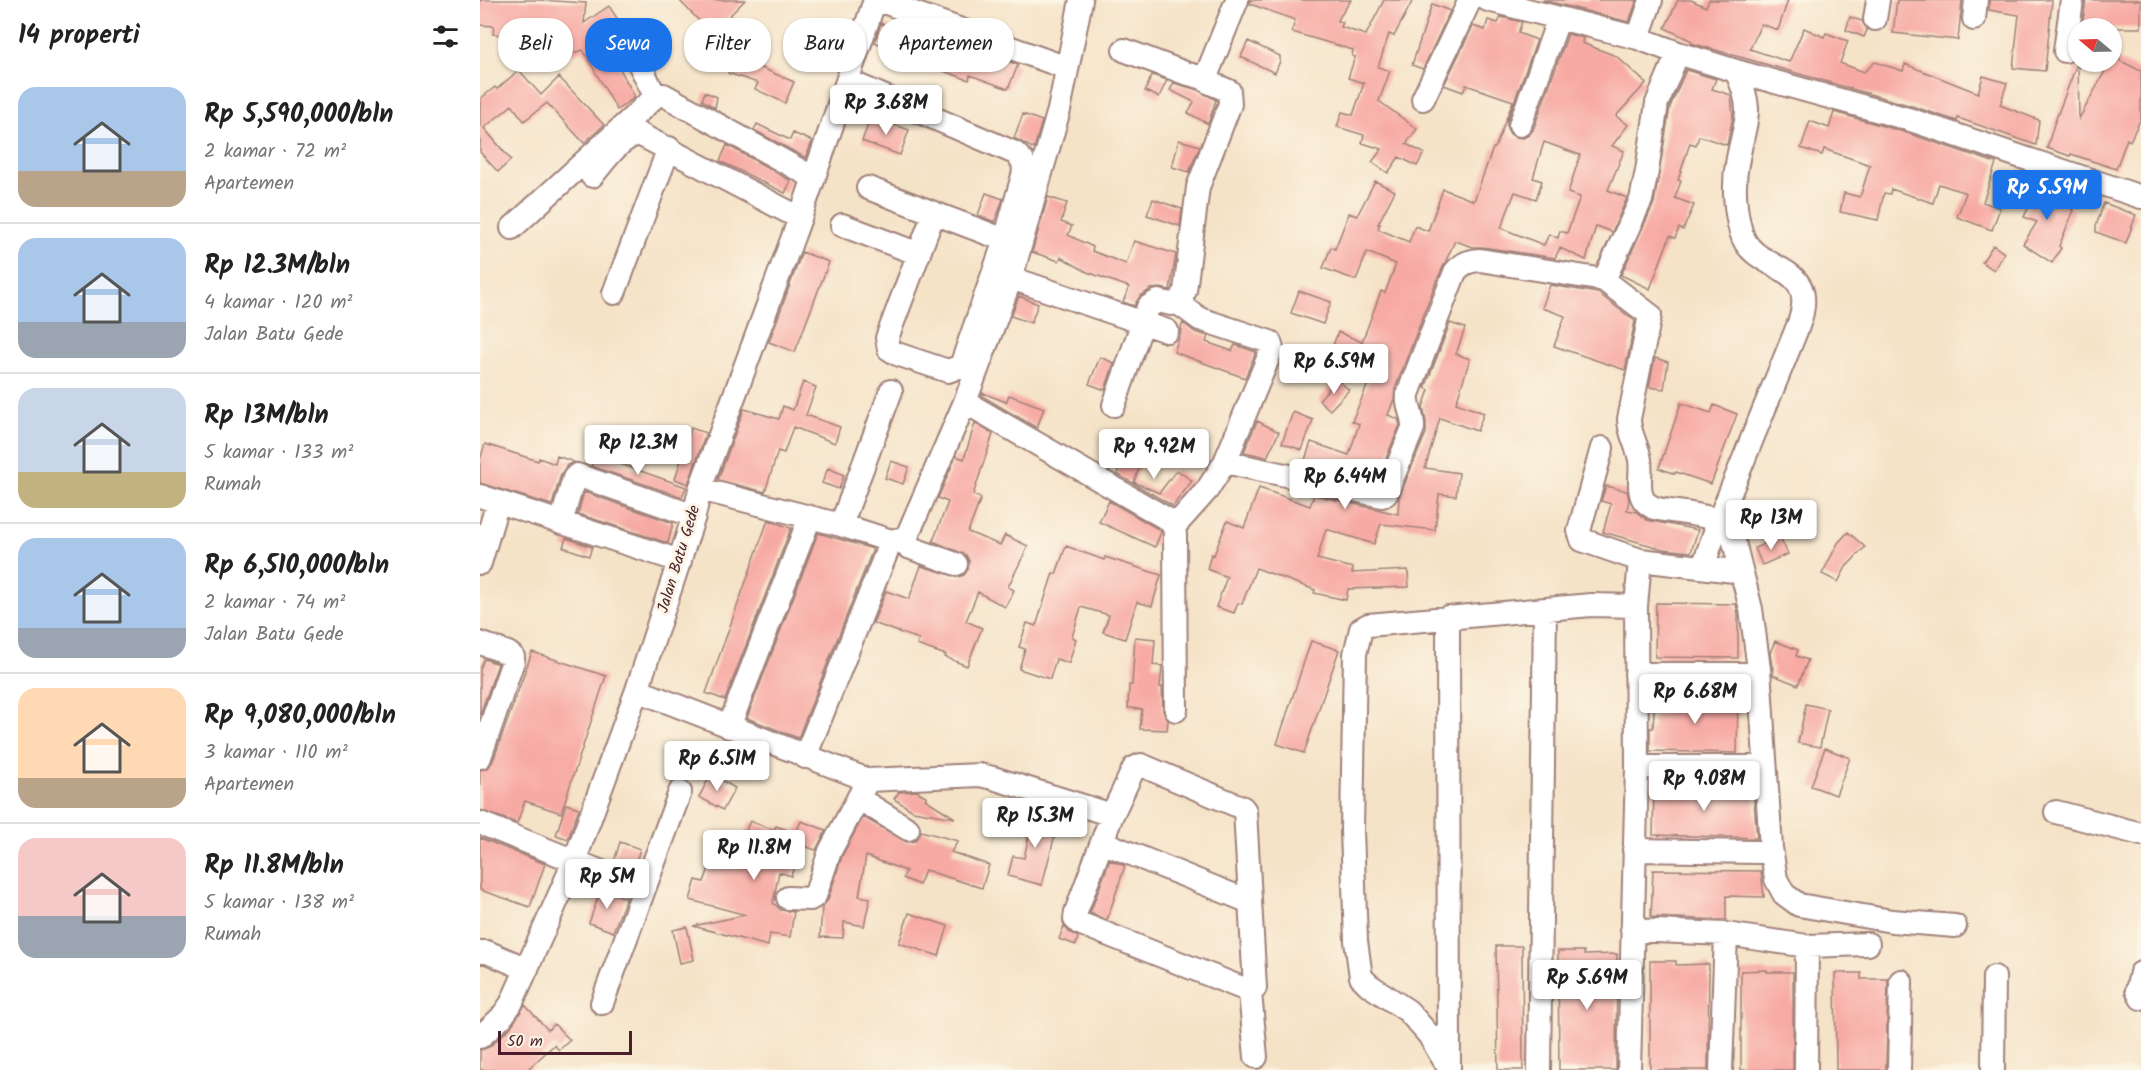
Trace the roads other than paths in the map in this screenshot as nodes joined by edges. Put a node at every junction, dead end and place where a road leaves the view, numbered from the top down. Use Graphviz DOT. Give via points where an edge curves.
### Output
graph roads {
  1 [pos="877,0"];
  2 [pos="1081,0"];
  3 [pos="1237,0"];
  4 [pos="1470,0"];
  5 [pos="1488,0"];
  6 [pos="1651,0"];
  7 [pos="2072,0"];
  8 [pos="1559,18"];
  9 [pos="1638,38"];
  10 [pos="1124,50"];
  11 [pos="2065,51"];
  12 [pos="1678,53"];
  13 [pos="1067,68"];
  14 [pos="1736,71"];
  15 [pos="643,72"];
  16 [pos="1207,79"];
  17 [pos="848,81"];
  18 [pos="655,96"];
  19 [pos="1423,99"];
  20 [pos="1520,125"];
  21 [pos="669,148"];
  22 [pos="592,176"];
  23 [pos="814,178"];
  24 [pos="868,188"];
  25 [pos="2141,197"];
  26 [pos="934,213"];
  27 [pos="800,218"];
  28 [pos="842,225"];
  29 [pos="512,228"];
  30 [pos="1005,240"];
  31 [pos="919,254"];
  32 [pos="1011,278"];
  33 [pos="1604,280"];
  34 [pos="614,293"];
  35 [pos="1178,303"];
  36 [pos="1143,323"];
  37 [pos="1167,331"];
  38 [pos="891,391"];
  39 [pos="965,402"];
  40 [pos="1114,405"];
  41 [pos="1602,448"];
  42 [pos="1225,462"];
  43 [pos="700,489"];
  44 [pos="489,499"];
  45 [pos="694,516"];
  46 [pos="810,518"];
  47 [pos="1719,520"];
  48 [pos="561,523"];
  49 [pos="841,525"];
  50 [pos="1174,527"];
  51 [pos="894,541"];
  52 [pos="1640,560"];
  53 [pos="680,561"];
  54 [pos="480,563"];
  55 [pos="956,564"];
  56 [pos="1703,567"];
  57 [pos="1734,571"];
  58 [pos="1636,606"];
  59 [pos="1545,610"];
  60 [pos="1448,617"];
  61 [pos="480,643"];
  62 [pos="1636,674"];
  63 [pos="1746,674"];
  64 [pos="637,690"];
  65 [pos="1176,710"];
  66 [pos="729,727"];
  67 [pos="480,757"];
  68 [pos="805,757"];
  69 [pos="1637,767"];
  70 [pos="1756,768"];
  71 [pos="863,789"];
  72 [pos="680,792"];
  73 [pos="2056,813"];
  74 [pos="1113,815"];
  75 [pos="480,823"];
  76 [pos="908,829"];
  77 [pos="2141,834"];
  78 [pos="1102,842"];
  79 [pos="1634,850"];
  80 [pos="1758,852"];
  81 [pos="574,861"];
  82 [pos="644,890"];
  83 [pos="788,898"];
  84 [pos="1250,902"];
  85 [pos="1955,926"];
  86 [pos="1632,930"];
  87 [pos="1726,934"];
  88 [pos="1868,944"];
  89 [pos="1807,946"];
  90 [pos="480,952"];
  91 [pos="527,969"];
  92 [pos="2141,973"];
  93 [pos="1994,977"];
  94 [pos="1901,981"];
  95 [pos="1250,992"];
  96 [pos="2141,998"];
  97 [pos="602,1004"];
  98 [pos="480,1037"];
  99 [pos="1256,1057"];
  100 [pos="1450,1069"];
  101 [pos="1539,1070"];
  102 [pos="1629,1070"];
  103 [pos="1721,1070"];
  104 [pos="1806,1070"];
  105 [pos="1899,1070"];
  106 [pos="1993,1070"];
  1 -- 13 [label="street"];
  1 -- 17 [label="street, Jalan Batu Gede"];
  2 -- 13 [label="street"];
  3 -- 16 [label="street"];
  4 -- 19 [label="street"];
  5 -- 8 [label="street"];
  6 -- 9 [label="street"];
  7 -- 11 [label="street"];
  8 -- 9 [label="street"];
  8 -- 20 [label="street"];
  9 -- 12 [label="street"];
  10 -- 16 [label="street"];
  12 -- 14 [label="street"];
  12 -- 33 [label="street" via="1657,103 1641,200"];
  13 -- 32 [label="street" via="1059,110"];
  14 -- 25 [label="street" via="1908,118"];
  14 -- 47 [label="street" via="1747,102 1746,129 1734,183 1741,232 1752,251 1792,276 1803,293 1804,304"];
  15 -- 18 [label="street"];
  16 -- 35 [label="street" via="1229,91 1230,104 1201,177 1185,291"];
  17 -- 23 [label="street, Jalan Batu Gede"];
  17 -- 30 [label="street" via="1020,157 1024,172"];
  18 -- 23 [label="street" via="664,95"];
  18 -- 29 [label="street"];
  21 -- 22 [label="street" via="639,135 632,136"];
  21 -- 27 [label="street"];
  21 -- 34 [label="street"];
  23 -- 27 [label="street, Jalan Batu Gede"];
  24 -- 26 [label="street"];
  26 -- 30 [label="street"];
  26 -- 31 [label="street"];
  27 -- 43 [label="street, Jalan Batu Gede"];
  28 -- 31 [label="street"];
  30 -- 31 [label="street" via="962,366 948,371 897,354 887,344"];
  32 -- 36 [label="street"];
  32 -- 39 [label="street"];
  33 -- 42 [label="street" via="1480,260 1460,266 1408,394 1413,428 1382,496"];
  33 -- 47 [label="street" via="1650,315 1629,419 1640,459 1643,499 1663,510"];
  35 -- 36 [label="street" via="1154,302"];
  35 -- 42 [label="street" via="1200,319 1272,345"];
  36 -- 37 [label="street"];
  36 -- 40 [label="street"];
  38 -- 49 [label="street"];
  39 -- 50 [label="street" via="1164,515"];
  39 -- 51 [label="street" via="912,527 904,538"];
  41 -- 52 [label="street" via="1579,536 1587,543"];
  42 -- 50 [label="street" via="1207,490"];
  43 -- 45 [label="street, Jalan Batu Gede"];
  43 -- 46 [label="street"];
  44 -- 48 [label="street"];
  44 -- 54 [label="street"];
  45 -- 48 [label="street" via="577,475"];
  45 -- 53 [label="street, Jalan Batu Gede"];
  46 -- 49 [label="street"];
  46 -- 66 [label="street"];
  47 -- 56 [label="street"];
  47 -- 85 [label="street" via="1730,528 1751,609 1771,848 1776,879 1784,894 1799,904 1892,921"];
  48 -- 53 [label="street"];
  49 -- 51 [label="street"];
  50 -- 65 [label="street"];
  51 -- 55 [label="street"];
  51 -- 68 [label="street"];
  52 -- 56 [label="street"];
  52 -- 58 [label="street"];
  53 -- 64 [label="street, Jalan Batu Gede"];
  56 -- 57 [label="street"];
  58 -- 59 [label="street"];
  58 -- 62 [label="street"];
  59 -- 60 [label="street"];
  59 -- 101 [label="street"];
  60 -- 100 [label="street"];
  60 -- 100 [label="street" via="1360,629 1355,654 1352,830 1361,977 1408,1011"];
  61 -- 67 [label="street" via="511,655 513,661"];
  62 -- 63 [label="street"];
  62 -- 69 [label="street"];
  64 -- 66 [label="street"];
  64 -- 81 [label="street, Jalan Batu Gede"];
  66 -- 68 [label="street"];
  68 -- 71 [label="street"];
  69 -- 70 [label="street"];
  69 -- 79 [label="street"];
  71 -- 74 [label="street" via="980,775"];
  71 -- 76 [label="street"];
  71 -- 83 [label="street" via="830,851 813,898"];
  72 -- 82 [label="street"];
  73 -- 77 [label="street"];
  74 -- 78 [label="street"];
  74 -- 84 [label="street" via="1134,768 1142,765 1243,808"];
  75 -- 81 [label="street"];
  78 -- 84 [label="street"];
  78 -- 95 [label="street" via="1076,912 1077,921"];
  79 -- 80 [label="street"];
  79 -- 86 [label="street"];
  81 -- 82 [label="street"];
  81 -- 91 [label="street, Jalan Batu Gede"];
  82 -- 97 [label="street"];
  84 -- 95 [label="street" via="1255,988"];
  86 -- 87 [label="street"];
  86 -- 102 [label="street"];
  87 -- 89 [label="street"];
  87 -- 103 [label="street"];
  88 -- 89 [label="street"];
  89 -- 104 [label="street"];
  90 -- 91 [label="street"];
  91 -- 98 [label="street, Jalan Batu Gede" via="506,1011"];
  92 -- 96 [label="street"];
  93 -- 106 [label="street"];
  94 -- 105 [label="street"];
  95 -- 99 [label="street"];
}
